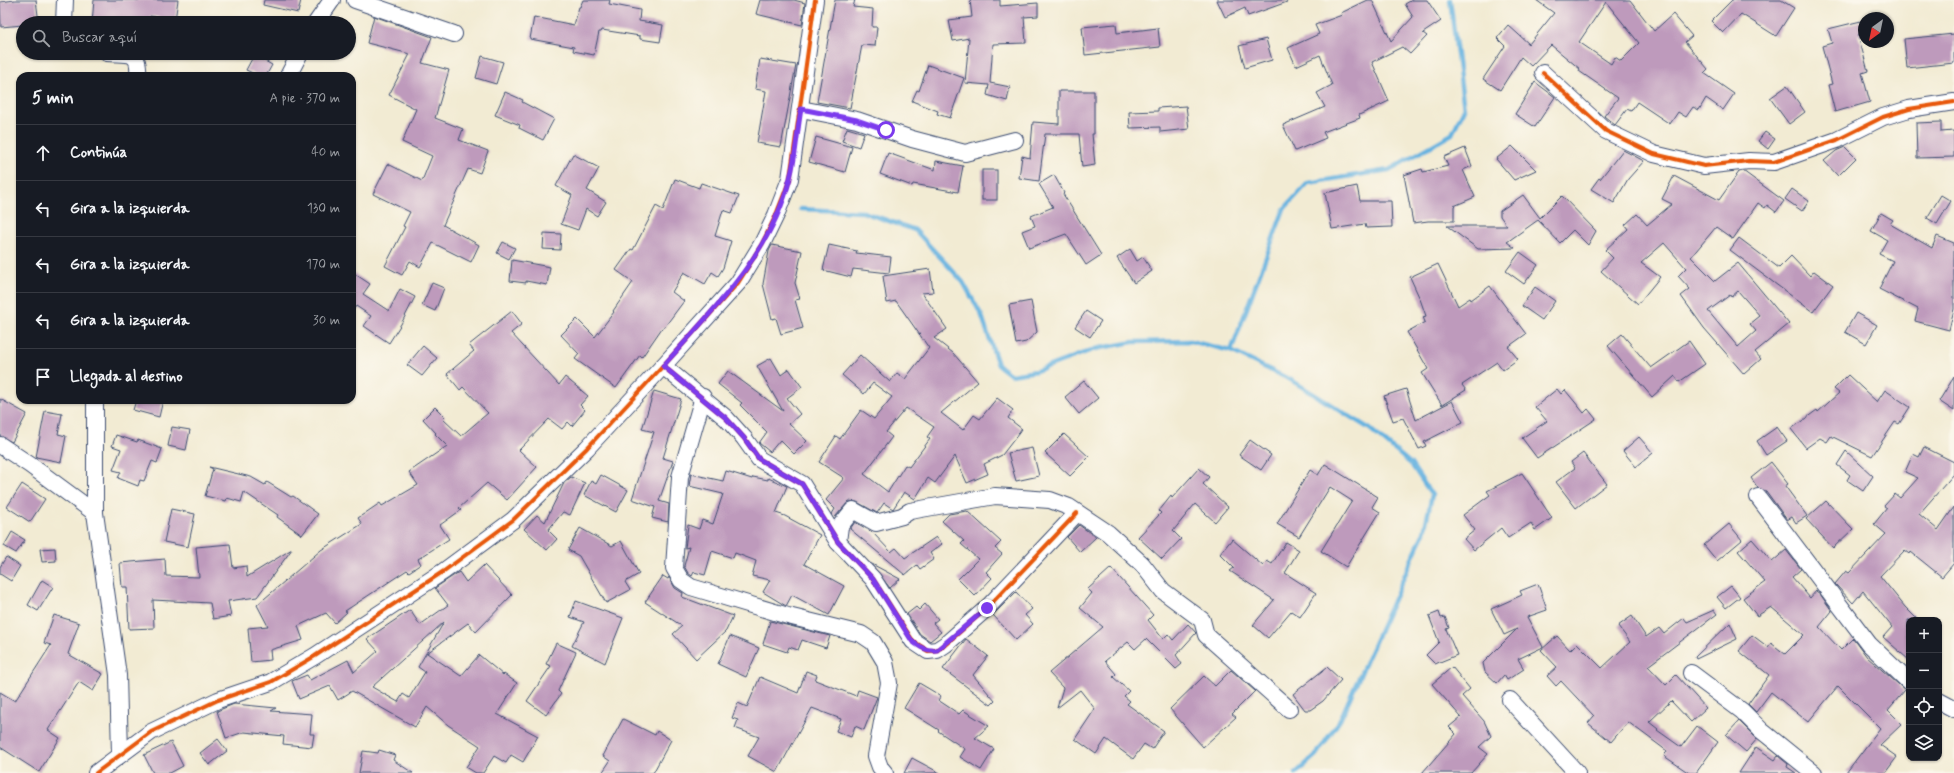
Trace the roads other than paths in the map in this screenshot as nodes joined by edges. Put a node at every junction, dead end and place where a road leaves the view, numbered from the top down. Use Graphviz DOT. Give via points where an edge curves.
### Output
graph roads {
  1 [pos="65,0"];
  2 [pos="332,0"];
  3 [pos="355,0"];
  4 [pos="815,0"];
  5 [pos="64,16"];
  6 [pos="320,16"];
  7 [pos="454,34"];
  8 [pos="137,60"];
  9 [pos="296,60"];
  10 [pos="138,72"];
  11 [pos="290,72"];
  12 [pos="1543,73"];
  13 [pos="1954,102"];
  14 [pos="801,109"];
  15 [pos="1015,140"];
  16 [pos="663,366"];
  17 [pos="702,397"];
  18 [pos="94,404"];
  19 [pos="0,445"];
  20 [pos="1758,497"];
  21 [pos="95,513"];
  22 [pos="1077,513"];
  23 [pos="838,542"];
  24 [pos="1691,673"];
  25 [pos="1906,679"];
  26 [pos="1510,700"];
  27 [pos="1942,703"];
  28 [pos="1289,709"];
  29 [pos="1954,709"];
  30 [pos="120,754"];
  31 [pos="96,773"];
  32 [pos="885,773"];
  33 [pos="1577,773"];
  34 [pos="1814,773"];
  1 -- 5 [label="street"];
  2 -- 6 [label="street"];
  3 -- 7 [label="street"];
  4 -- 14 [label="street"];
  8 -- 10 [label="street"];
  9 -- 11 [label="street"];
  12 -- 13 [label="street" via="1606,131 1654,154 1704,166 1749,161 1774,162 1837,140 1882,117 1909,109"];
  14 -- 15 [label="street" via="857,120 912,139 965,153"];
  14 -- 16 [label="street" via="790,178 762,244 738,283"];
  16 -- 17 [label="street"];
  16 -- 30 [label="street" via="587,448 513,520 444,571 316,656 271,682 218,700 179,718 152,732"];
  17 -- 23 [label="street" via="726,418 759,459 802,484"];
  17 -- 32 [label="street" via="680,477 674,568 681,580 690,586 788,616 861,634 873,642 886,662 889,683 876,756"];
  18 -- 21 [label="street"];
  19 -- 21 [label="street" via="30,464"];
  20 -- 25 [label="street" via="1869,644"];
  21 -- 30 [label="street" via="118,675"];
  22 -- 23 [label="street" via="1050,500 995,496 910,511 902,516 876,523 853,510 840,526"];
  22 -- 23 [label="street" via="987,608 937,650 928,651 912,641 873,579"];
  22 -- 28 [label="street" via="1108,533 1142,564 1163,591 1202,620 1206,635"];
  24 -- 34 [label="street" via="1742,711 1762,731"];
  26 -- 33 [label="street"];
  27 -- 29 [label="street"];
  30 -- 31 [label="street"];
}
